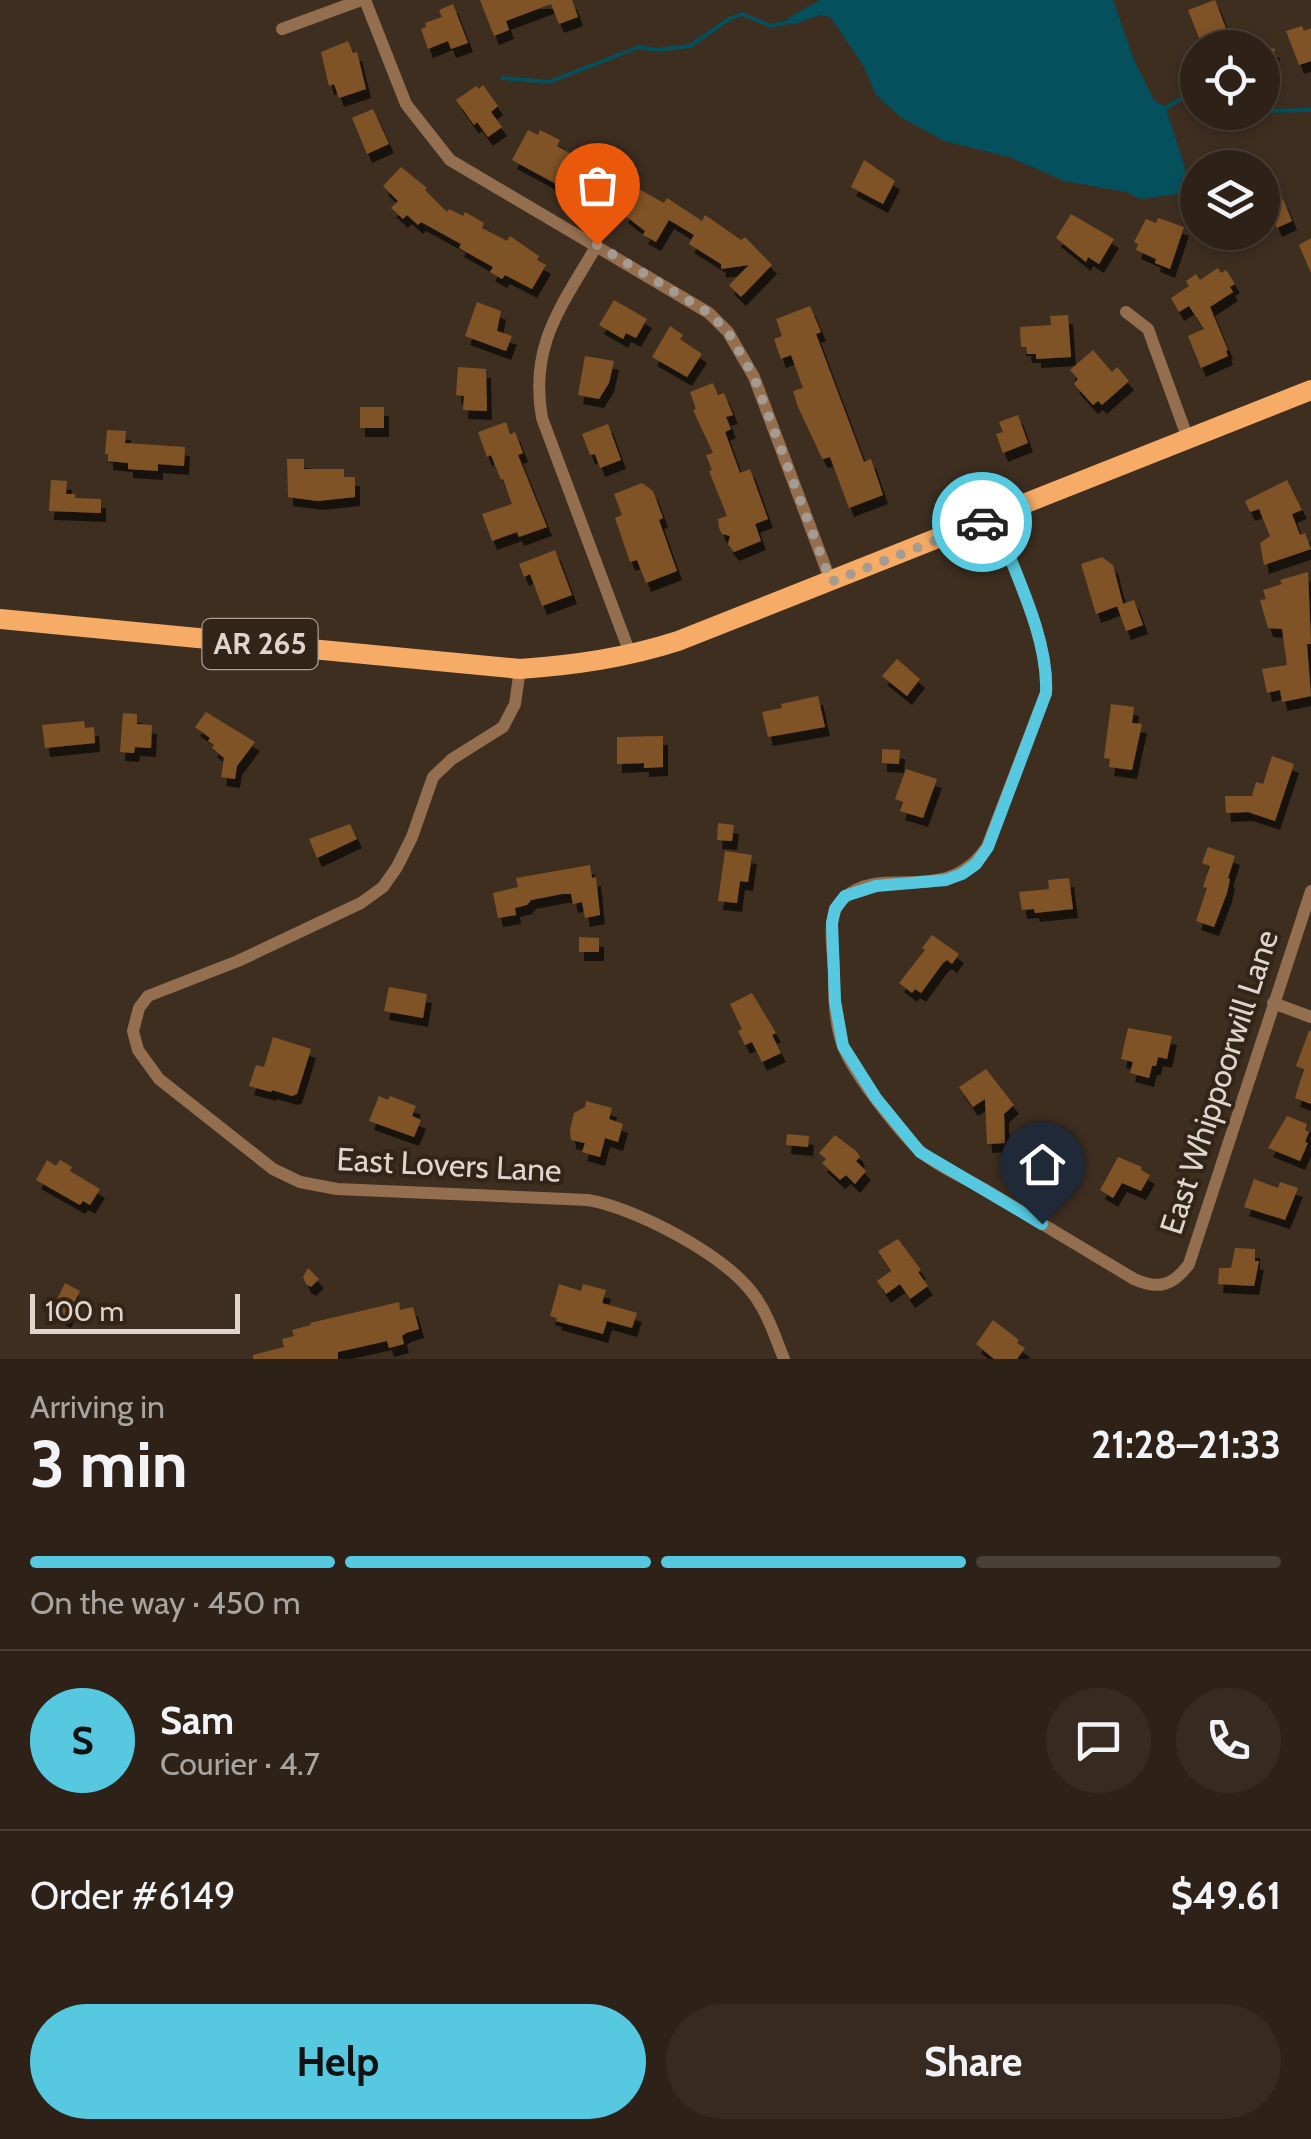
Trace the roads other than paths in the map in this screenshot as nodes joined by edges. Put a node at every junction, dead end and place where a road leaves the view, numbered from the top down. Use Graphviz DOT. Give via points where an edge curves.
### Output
graph roads {
  1 [pos="363,0"];
  2 [pos="282,29"];
  3 [pos="597,245"];
  4 [pos="1126,312"];
  5 [pos="1311,390"];
  6 [pos="1188,440"];
  7 [pos="994,517"];
  8 [pos="831,582"];
  9 [pos="0,619"];
  10 [pos="631,656"];
  11 [pos="520,669"];
  12 [pos="1311,891"];
  13 [pos="1273,1003"];
  14 [pos="1311,1017"];
  15 [pos="784,1359"];
  1 -- 2 [label="street"];
  1 -- 3 [label="street" via="406,104 450,160"];
  3 -- 8 [label="street" via="709,313 728,332 754,377"];
  3 -- 10 [label="street" via="548,331 538,396"];
  4 -- 6 [label="street" via="1148,328"];
  5 -- 6 [label="main road, AR 265"];
  6 -- 7 [label="main road, AR 265"];
  7 -- 8 [label="main road, AR 265"];
  7 -- 13 [label="street, East Whippoorwill Lane" via="1042,649 1046,693 976,864 946,880 859,889 835,909 835,1001 843,1046 920,1152 1158,1287 1189,1264"];
  8 -- 10 [label="main road, AR 265"];
  9 -- 11 [label="main road, AR 265"];
  10 -- 11 [label="main road, AR 265"];
  11 -- 15 [label="street, East Lovers Lane" via="516,704 503,727 433,777 412,837 382,887 238,962 148,996 133,1031 138,1050 159,1079 273,1169 300,1182 337,1190 588,1200 638,1213 753,1293"];
  12 -- 13 [label="street, East Whippoorwill Lane"];
  13 -- 14 [label="street"];
}
